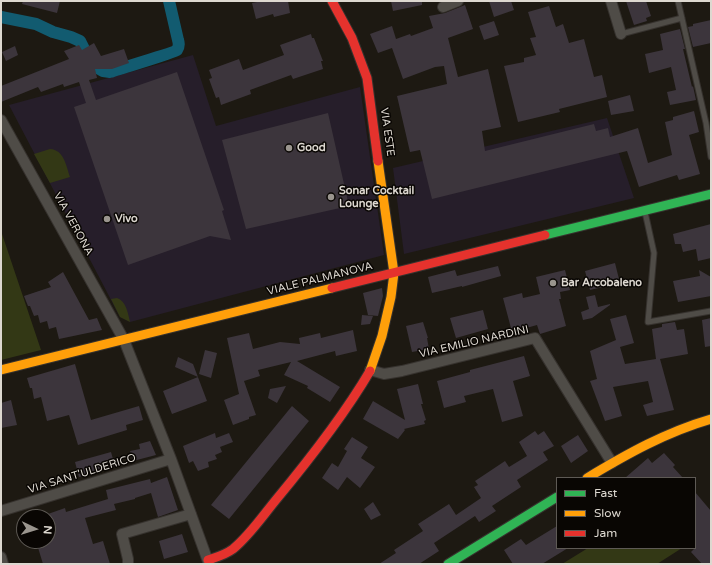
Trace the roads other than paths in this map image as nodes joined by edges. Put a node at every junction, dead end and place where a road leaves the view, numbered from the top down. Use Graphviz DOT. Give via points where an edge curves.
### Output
graph roads {
  1 [pos="332,1"];
  2 [pos="458,1"];
  3 [pos="611,1"];
  4 [pos="678,1"];
  5 [pos="444,7"];
  6 [pos="682,18"];
  7 [pos="621,34"];
  8 [pos="1,120"];
  9 [pos="711,157"];
  10 [pos="711,194"];
  11 [pos="645,211"];
  12 [pos="394,273"];
  13 [pos="711,311"];
  14 [pos="124,340"];
  15 [pos="1,370"];
  16 [pos="370,370"];
  17 [pos="711,419"];
  18 [pos="171,459"];
  19 [pos="612,463"];
  20 [pos="589,477"];
  21 [pos="556,498"];
  22 [pos="1,511"];
  23 [pos="191,514"];
  24 [pos="1,557"];
  25 [pos="208,562"];
  26 [pos="3,564"];
  27 [pos="128,564"];
  28 [pos="448,564"];
  1 -- 12 [label="street, VIA ESTE" via="353,36 367,78"];
  2 -- 5 [label="street"];
  3 -- 7 [label="street"];
  4 -- 6 [label="lane"];
  6 -- 7 [label="lane"];
  6 -- 9 [label="lane"];
  8 -- 14 [label="street, VIA VERONA"];
  10 -- 11 [label="street, VIALE PALMANOVA"];
  11 -- 12 [label="street, VIALE PALMANOVA"];
  11 -- 13 [label="lane" via="654,253 648,322"];
  12 -- 14 [label="street, VIALE PALMANOVA"];
  12 -- 16 [label="street" via="386,320"];
  14 -- 15 [label="street, VIALE PALMANOVA"];
  14 -- 18 [label="street"];
  16 -- 19 [label="street, VIA EMILIO NARDINI" via="384,374 402,371 535,338"];
  16 -- 25 [label="street" via="316,452 259,522 233,549"];
  17 -- 19 [label="street" via="657,439"];
  18 -- 22 [label="street, VIA SANT'ULDERICO"];
  18 -- 23 [label="street"];
  19 -- 20 [label="street"];
  21 -- 28 [label="street"];
  23 -- 25 [label="street"];
  23 -- 27 [label="street" via="122,534"];
  24 -- 26 [label="street"];
}
